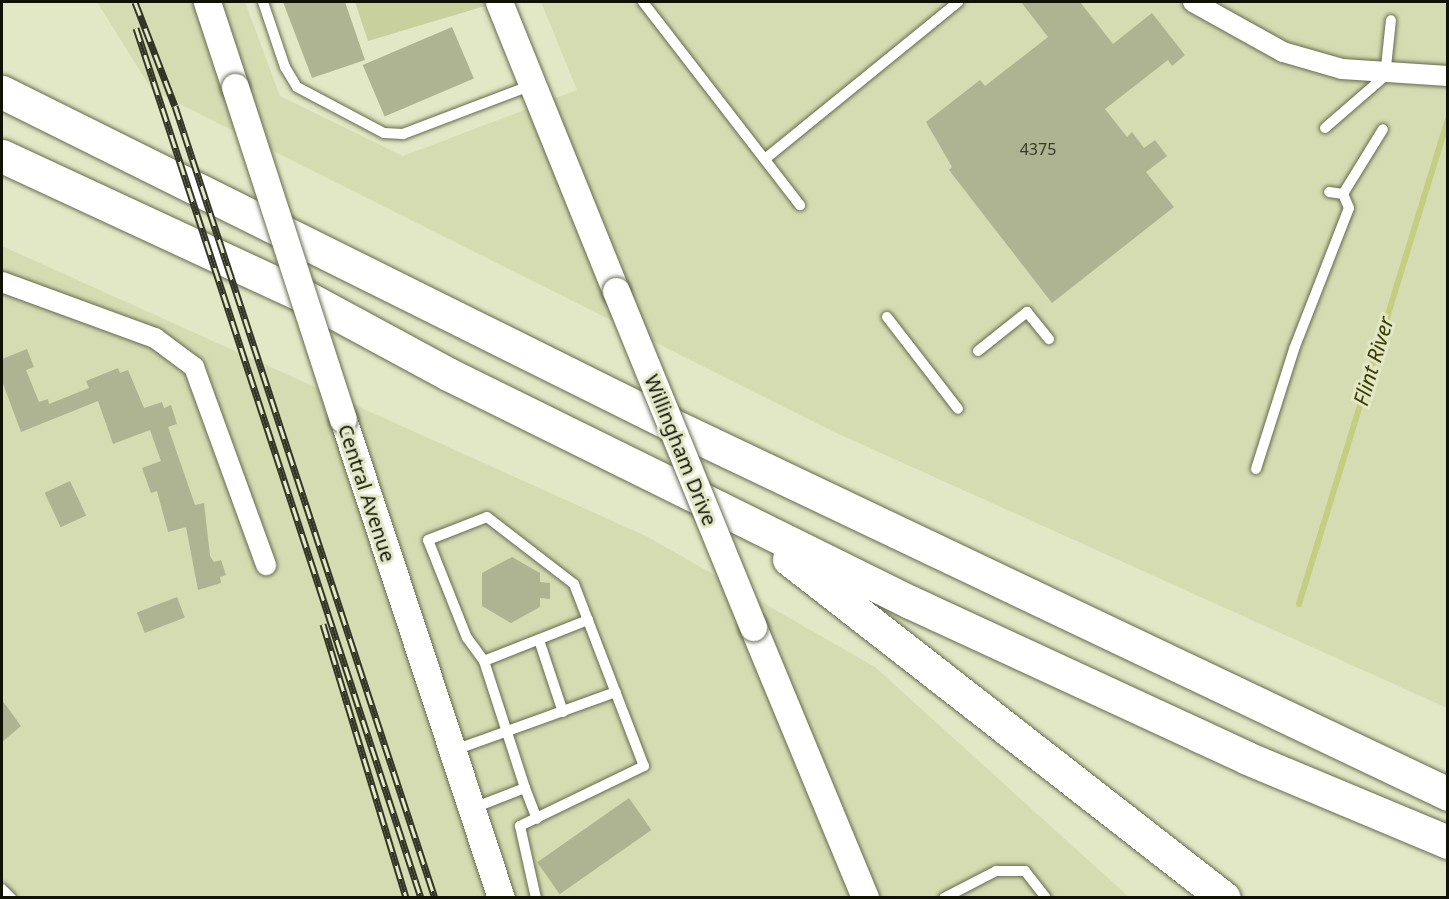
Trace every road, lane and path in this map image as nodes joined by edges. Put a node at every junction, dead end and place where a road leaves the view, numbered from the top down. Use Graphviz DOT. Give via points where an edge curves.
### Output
graph roads {
  1 [pos="207,2"];
  2 [pos="263,2"];
  3 [pos="498,2"];
  4 [pos="643,2"];
  5 [pos="958,2"];
  6 [pos="1193,2"];
  7 [pos="1391,20"];
  8 [pos="1385,76"];
  9 [pos="1448,76"];
  10 [pos="532,85"];
  11 [pos="2,92"];
  12 [pos="1325,128"];
  13 [pos="1383,129"];
  14 [pos="2,156"];
  15 [pos="765,159"];
  16 [pos="1329,192"];
  17 [pos="1343,194"];
  18 [pos="800,205"];
  19 [pos="2,282"];
  20 [pos="887,317"];
  21 [pos="1049,339"];
  22 [pos="978,351"];
  23 [pos="958,409"];
  24 [pos="1256,469"];
  25 [pos="733,515"];
  26 [pos="266,565"];
  27 [pos="588,620"];
  28 [pos="539,640"];
  29 [pos="484,661"];
  30 [pos="1223,683"];
  31 [pos="616,692"];
  32 [pos="563,712"];
  33 [pos="508,733"];
  34 [pos="452,751"];
  35 [pos="1448,772"];
  36 [pos="525,788"];
  37 [pos="1448,794"];
  38 [pos="471,809"];
  39 [pos="537,819"];
  40 [pos="1448,842"];
  41 [pos="2,889"];
  42 [pos="11,897"];
  43 [pos="501,897"];
  44 [pos="536,897"];
  45 [pos="865,897"];
  46 [pos="944,897"];
  47 [pos="1046,897"];
  48 [pos="1224,897"];
  1 -- 34 [label="street, Central Avenue, bridge"];
  2 -- 10 [label="lane" via="285,67 297,87 384,132 403,134"];
  3 -- 10 [label="street, Willingham Drive"];
  4 -- 15 [label="lane"];
  5 -- 15 [label="lane"];
  6 -- 8 [label="street" via="1283,52"];
  7 -- 8 [label="lane"];
  8 -- 9 [label="street"];
  8 -- 12 [label="lane"];
  10 -- 45 [label="street, Willingham Drive, bridge"];
  11 -- 30 [label="highway" via="670,424"];
  13 -- 17 [label="lane"];
  14 -- 25 [label="highway" via="302,295"];
  15 -- 18 [label="lane"];
  16 -- 17 [label="lane"];
  17 -- 24 [label="lane" via="1349,208 1294,349"];
  19 -- 26 [label="street" via="155,338 195,367"];
  20 -- 23 [label="lane"];
  21 -- 22 [label="lane" via="1027,312"];
  25 -- 40 [label="highway" via="1247,758"];
  25 -- 48 [label="highway"];
  27 -- 28 [label="lane"];
  27 -- 29 [label="lane" via="574,584 487,517 428,540 467,638"];
  27 -- 31 [label="lane"];
  28 -- 29 [label="lane"];
  28 -- 32 [label="lane"];
  29 -- 33 [label="lane"];
  30 -- 35 [label="highway"];
  30 -- 37 [label="highway"];
  31 -- 32 [label="lane"];
  31 -- 39 [label="lane" via="644,766"];
  32 -- 33 [label="lane"];
  33 -- 34 [label="lane"];
  33 -- 36 [label="lane"];
  34 -- 38 [label="street, Central Avenue"];
  36 -- 38 [label="lane"];
  36 -- 39 [label="lane"];
  38 -- 43 [label="street, Central Avenue"];
  39 -- 44 [label="lane" via="520,826"];
  41 -- 42 [label="lane"];
  46 -- 47 [label="lane" via="996,871 1025,871"];
}
